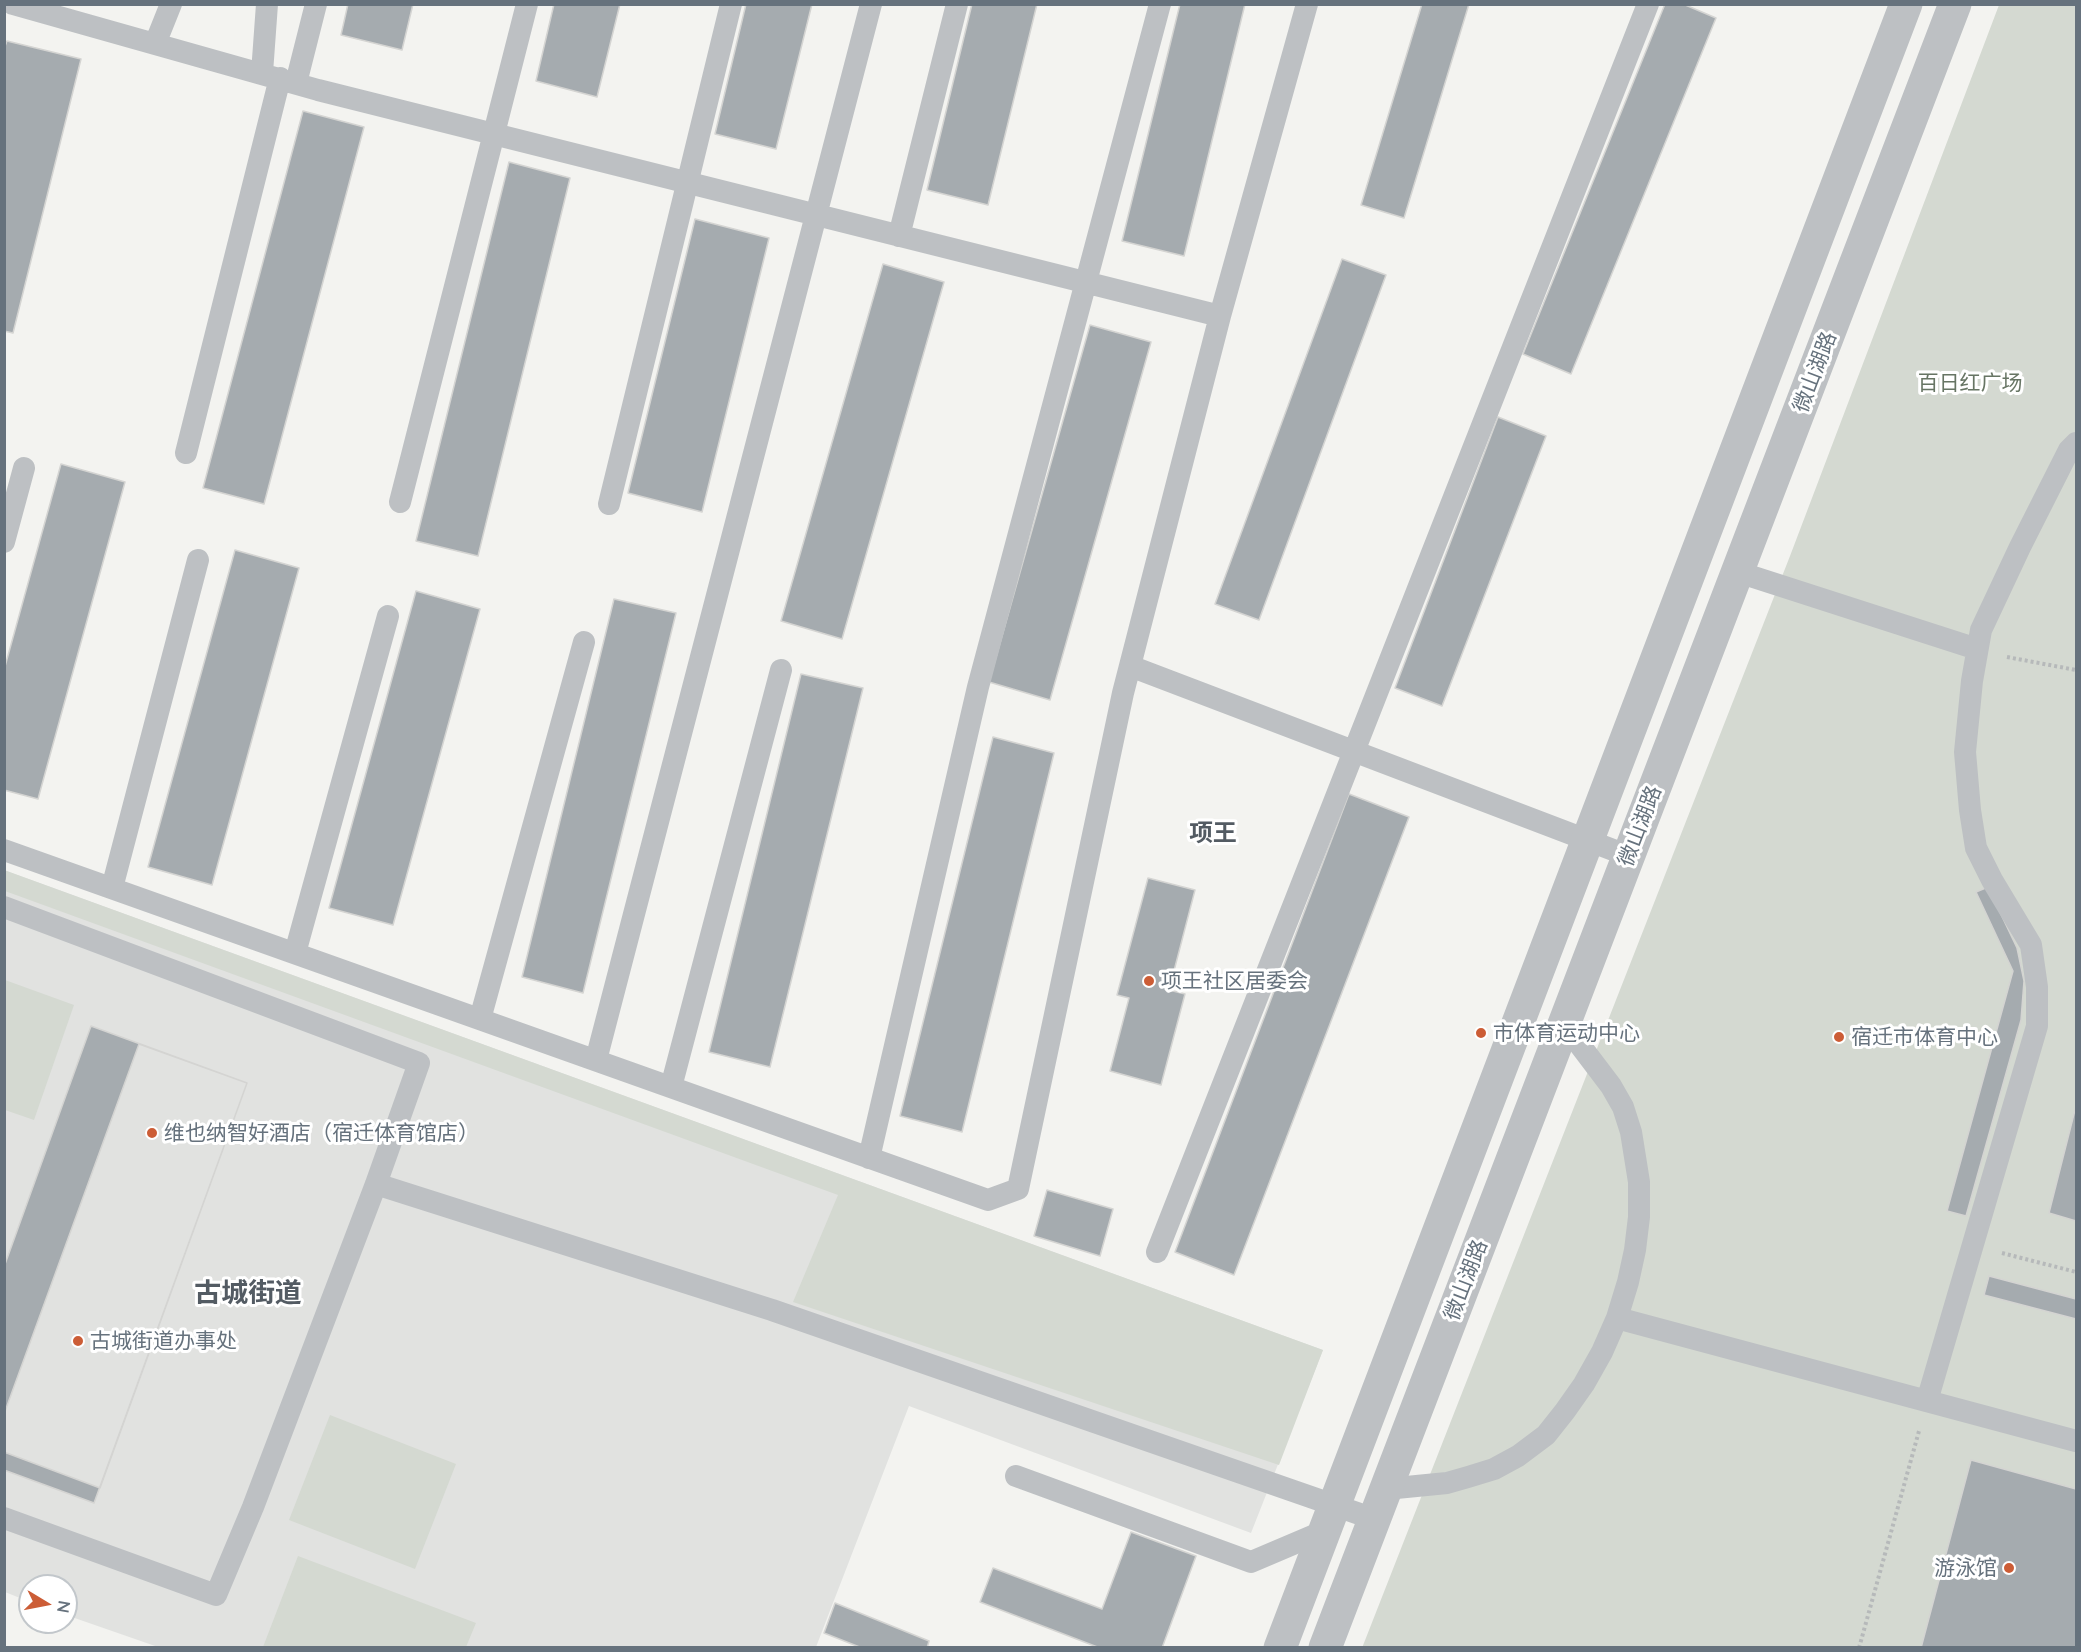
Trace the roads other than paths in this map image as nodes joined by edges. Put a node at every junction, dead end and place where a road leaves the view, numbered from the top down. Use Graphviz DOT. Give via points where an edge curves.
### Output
graph roads {
  1 [pos="13,4"];
  2 [pos="171,4"];
  3 [pos="267,4"];
  4 [pos="315,4"];
  5 [pos="527,4"];
  6 [pos="731,4"];
  7 [pos="870,4"];
  8 [pos="957,4"];
  9 [pos="1160,4"];
  10 [pos="1307,4"];
  11 [pos="1648,4"];
  12 [pos="1906,4"];
  13 [pos="1955,4"];
  14 [pos="155,44"];
  15 [pos="279,78"];
  16 [pos="494,134"];
  17 [pos="689,182"];
  18 [pos="816,215"];
  19 [pos="899,236"];
  20 [pos="1086,282"];
  21 [pos="1220,316"];
  22 [pos="2076,443"];
  23 [pos="186,453"];
  24 [pos="24,468"];
  25 [pos="400,502"];
  26 [pos="609,504"];
  27 [pos="4,542"];
  28 [pos="198,560"];
  29 [pos="1738,572"];
  30 [pos="388,616"];
  31 [pos="584,642"];
  32 [pos="1977,649"];
  33 [pos="1130,666"];
  34 [pos="781,670"];
  35 [pos="1354,752"];
  36 [pos="1587,840"];
  37 [pos="4,850"];
  38 [pos="1629,856"];
  39 [pos="112,888"];
  40 [pos="4,907"];
  41 [pos="295,953"];
  42 [pos="480,1019"];
  43 [pos="1564,1024"];
  44 [pos="596,1060"];
  45 [pos="671,1087"];
  46 [pos="869,1158"];
  47 [pos="376,1184"];
  48 [pos="1157,1252"];
  49 [pos="1617,1318"];
  50 [pos="1927,1401"];
  51 [pos="2076,1441"];
  52 [pos="1016,1476"];
  53 [pos="1386,1489"];
  54 [pos="4,1518"];
  55 [pos="1329,1518"];
  56 [pos="1374,1519"];
  57 [pos="1280,1647"];
  58 [pos="1325,1647"];
  1 -- 14 [label="lane"];
  2 -- 14 [label="lane"];
  3 -- 15 [label="lane"];
  4 -- 15 [label="lane"];
  5 -- 16 [label="lane"];
  6 -- 17 [label="lane"];
  7 -- 18 [label="lane"];
  8 -- 19 [label="lane"];
  9 -- 20 [label="lane"];
  10 -- 21 [label="lane"];
  11 -- 35 [label="lane"];
  12 -- 36 [label="street, 微山湖路"];
  13 -- 29 [label="street, 微山湖路"];
  14 -- 15 [label="lane"];
  15 -- 16 [label="lane"];
  15 -- 23 [label="lane"];
  16 -- 17 [label="lane"];
  16 -- 25 [label="lane"];
  17 -- 18 [label="lane"];
  17 -- 26 [label="lane"];
  18 -- 19 [label="lane"];
  18 -- 44 [label="lane"];
  19 -- 20 [label="lane"];
  20 -- 21 [label="lane"];
  20 -- 46 [label="lane" via="978,687"];
  21 -- 33 [label="lane"];
  22 -- 32 [label="lane" via="2020,547 1981,630"];
  24 -- 27 [label="lane"];
  28 -- 39 [label="lane"];
  29 -- 32 [label="lane"];
  29 -- 38 [label="street, 微山湖路"];
  30 -- 41 [label="lane"];
  31 -- 42 [label="lane"];
  32 -- 50 [label="lane" via="1965,752 1976,848 2031,945 2037,1026"];
  33 -- 35 [label="lane"];
  33 -- 46 [label="lane" via="1018,1189 988,1200"];
  34 -- 45 [label="lane"];
  35 -- 36 [label="lane"];
  35 -- 48 [label="lane"];
  36 -- 38 [label="lane"];
  36 -- 55 [label="street, 微山湖路"];
  37 -- 39 [label="lane"];
  38 -- 43 [label="street, 微山湖路"];
  39 -- 41 [label="lane"];
  40 -- 47 [label="lane" via="419,1063"];
  41 -- 42 [label="lane"];
  42 -- 44 [label="lane"];
  43 -- 49 [label="lane" via="1611,1086 1631,1132 1639,1182 1639,1217 1631,1272"];
  43 -- 53 [label="street, 微山湖路"];
  44 -- 45 [label="lane"];
  45 -- 46 [label="lane"];
  47 -- 54 [label="lane" via="216,1595"];
  47 -- 55 [label="lane" via="772,1310"];
  49 -- 50 [label="lane"];
  49 -- 53 [label="lane" via="1584,1384 1546,1435 1494,1468 1468,1477"];
  50 -- 51 [label="lane"];
  52 -- 55 [label="lane" via="1251,1562"];
  53 -- 56 [label="street, 微山湖路"];
  55 -- 56 [label="lane"];
  55 -- 57 [label="street, 微山湖路"];
  56 -- 58 [label="street, 微山湖路"];
}
